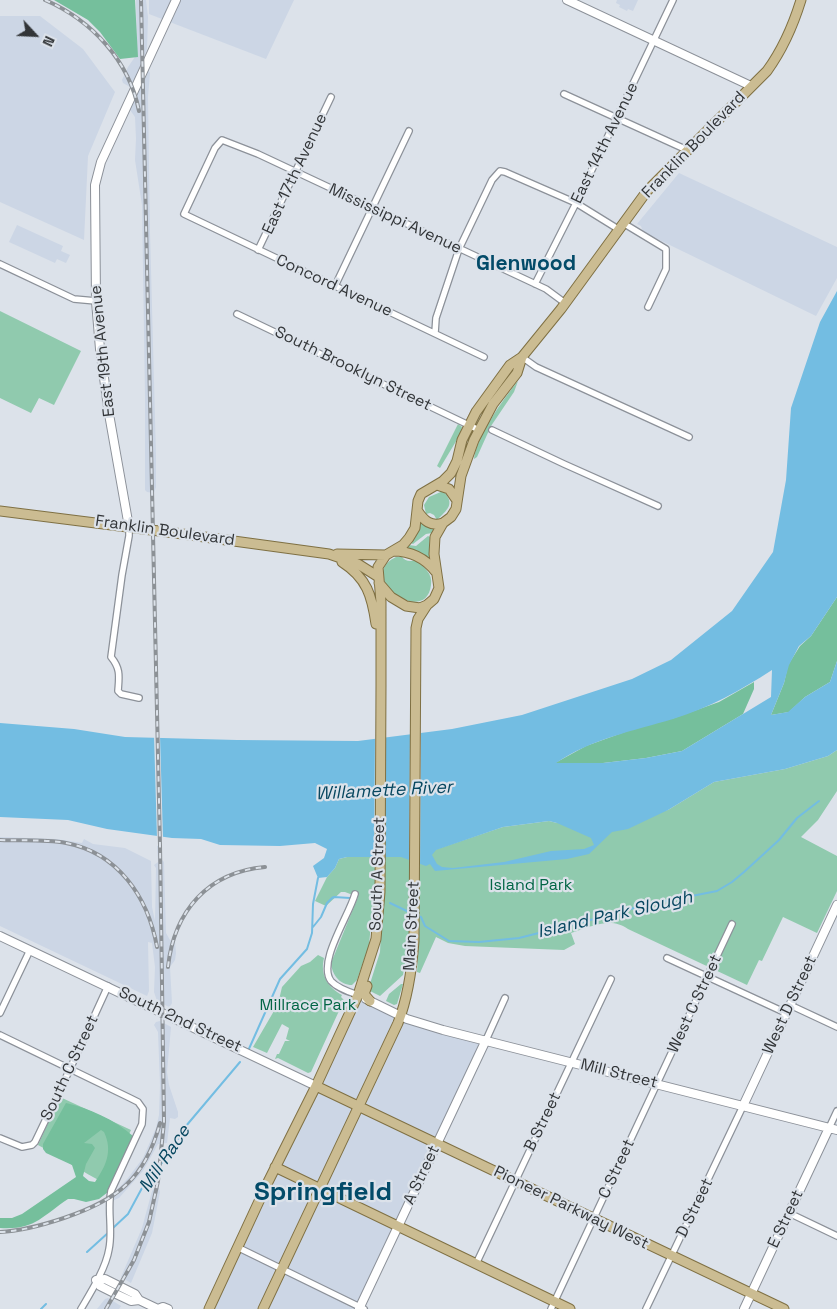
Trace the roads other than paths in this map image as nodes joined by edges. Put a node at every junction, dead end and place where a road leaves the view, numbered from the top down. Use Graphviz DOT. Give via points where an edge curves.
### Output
graph roads {
  1 [pos="176,0"];
  2 [pos="568,0"];
  3 [pos="673,0"];
  4 [pos="801,0"];
  5 [pos="654,40"];
  6 [pos="751,86"];
  7 [pos="564,94"];
  8 [pos="331,97"];
  9 [pos="617,118"];
  10 [pos="409,130"];
  11 [pos="687,150"];
  12 [pos="296,172"];
  13 [pos="576,204"];
  14 [pos="371,208"];
  15 [pos="184,214"];
  16 [pos="621,226"];
  17 [pos="458,249"];
  18 [pos="258,250"];
  19 [pos="0,264"];
  20 [pos="535,284"];
  21 [pos="335,286"];
  22 [pos="96,301"];
  23 [pos="565,303"];
  24 [pos="648,307"];
  25 [pos="237,314"];
  26 [pos="435,334"];
  27 [pos="484,357"];
  28 [pos="522,357"];
  29 [pos="469,425"];
  30 [pos="478,430"];
  31 [pos="492,430"];
  32 [pos="689,438"];
  33 [pos="437,485"];
  34 [pos="456,499"];
  35 [pos="658,506"];
  36 [pos="417,510"];
  37 [pos="0,511"];
  38 [pos="443,523"];
  39 [pos="129,527"];
  40 [pos="390,553"];
  41 [pos="329,554"];
  42 [pos="437,574"];
  43 [pos="378,579"];
  44 [pos="428,605"];
  45 [pos="380,654"];
  46 [pos="139,698"];
  47 [pos="355,894"];
  48 [pos="837,905"];
  49 [pos="834,920"];
  50 [pos="378,922"];
  51 [pos="732,924"];
  52 [pos="0,936"];
  53 [pos="30,950"];
  54 [pos="667,958"];
  55 [pos="707,976"];
  56 [pos="610,979"];
  57 [pos="108,986"];
  58 [pos="358,995"];
  59 [pos="505,998"];
  60 [pos="370,1001"];
  61 [pos="790,1005"];
  62 [pos="0,1013"];
  63 [pos="786,1014"];
  64 [pos="401,1016"];
  65 [pos="837,1027"];
  66 [pos="0,1035"];
  67 [pos="486,1040"];
  68 [pos="571,1062"];
  69 [pos="70,1069"];
  70 [pos="657,1084"];
  71 [pos="316,1086"];
  72 [pos="359,1106"];
  73 [pos="743,1106"];
  74 [pos="837,1110"];
  75 [pos="833,1130"];
  76 [pos="0,1138"];
  77 [pos="437,1144"];
  78 [pos="275,1167"];
  79 [pos="515,1181"];
  80 [pos="320,1189"];
  81 [pos="789,1213"];
  82 [pos="594,1219"];
  83 [pos="398,1226"];
  84 [pos="837,1236"];
  85 [pos="237,1247"];
  86 [pos="672,1256"];
  87 [pos="476,1264"];
  88 [pos="282,1269"];
  89 [pos="96,1280"];
  90 [pos="751,1293"];
  91 [pos="553,1305"];
  92 [pos="361,1308"];
  93 [pos="81,1309"];
  94 [pos="158,1309"];
  95 [pos="168,1309"];
  96 [pos="209,1309"];
  97 [pos="263,1309"];
  98 [pos="570,1309"];
  99 [pos="646,1309"];
  100 [pos="744,1309"];
  101 [pos="784,1309"];
  1 -- 22 [label="street, East 19th Avenue" via="96,176"];
  2 -- 5 [label="street"];
  3 -- 5 [label="street, East 14th Avenue"];
  4 -- 6 [label="main road, Franklin Boulevard" via="779,54"];
  5 -- 6 [label="street"];
  5 -- 9 [label="street, East 14th Avenue"];
  6 -- 11 [label="main road, Franklin Boulevard"];
  7 -- 9 [label="street"];
  8 -- 12 [label="street, East 17th Avenue"];
  9 -- 11 [label="street"];
  9 -- 13 [label="street, East 14th Avenue"];
  10 -- 14 [label="street"];
  11 -- 16 [label="main road, Franklin Boulevard" via="647,191"];
  12 -- 14 [label="street, Mississippi Avenue"];
  12 -- 15 [label="street, Mississippi Avenue" via="222,140 215,148"];
  12 -- 18 [label="street, East 17th Avenue"];
  13 -- 16 [label="street"];
  13 -- 17 [label="street" via="500,171 492,180"];
  13 -- 20 [label="street, East 14th Avenue"];
  14 -- 17 [label="street, Mississippi Avenue"];
  14 -- 21 [label="street"];
  15 -- 18 [label="street, Concord Avenue"];
  16 -- 23 [label="main road, Franklin Boulevard"];
  16 -- 24 [label="street" via="666,248 666,269"];
  17 -- 20 [label="street, Mississippi Avenue"];
  17 -- 26 [label="street" via="436,318"];
  18 -- 21 [label="street, Concord Avenue"];
  19 -- 22 [label="street" via="74,299"];
  20 -- 23 [label="street, Mississippi Avenue"];
  21 -- 26 [label="street, Concord Avenue"];
  22 -- 39 [label="street, East 19th Avenue" via="109,414"];
  23 -- 28 [label="main road, Franklin Boulevard"];
  25 -- 29 [label="street, South Brooklyn Street"];
  26 -- 27 [label="street, Concord Avenue"];
  28 -- 29 [label="main road, Franklin Boulevard" via="510,365"];
  28 -- 30 [label="main road, Franklin Boulevard" via="517,373"];
  28 -- 32 [label="street" via="536,367"];
  29 -- 30 [label="street, South Brooklyn Street"];
  29 -- 33 [label="main road, Franklin Boulevard" via="454,469"];
  30 -- 34 [label="main road, Franklin Boulevard" via="462,471"];
  31 -- 35 [label="street"];
  33 -- 34 [label="main road" via="449,489"];
  33 -- 36 [label="main road, Franklin Boulevard" via="421,494"];
  34 -- 38 [label="main road, Franklin Boulevard" via="454,512"];
  36 -- 38 [label="main road" via="429,523"];
  36 -- 40 [label="main road, Franklin Boulevard" via="412,533 403,545"];
  37 -- 39 [label="main road, Franklin Boulevard"];
  38 -- 42 [label="main road, Franklin Boulevard" via="434,545"];
  39 -- 41 [label="main road, Franklin Boulevard"];
  39 -- 46 [label="street, East 19th Avenue" via="111,657 120,673 118,691"];
  40 -- 41 [label="main road, Franklin Boulevard"];
  40 -- 42 [label="main road, Franklin Boulevard" via="406,552 418,556"];
  40 -- 43 [label="main road, Franklin Boulevard" via="380,562"];
  41 -- 43 [label="main road, Franklin Boulevard" via="358,564"];
  41 -- 45 [label="main road" via="356,572 366,585 374,609"];
  42 -- 44 [label="main road, Franklin Boulevard" via="438,592"];
  43 -- 44 [label="main road, Franklin Boulevard" via="391,597 402,604 416,608"];
  43 -- 45 [label="main road, South A Street"];
  44 -- 64 [label="main road, Main Street" via="417,620 416,628 414,942 410,980"];
  45 -- 50 [label="main road, South A Street"];
  47 -- 58 [label="street" via="328,956 326,970 336,985"];
  48 -- 49 [label="street, West D Street"];
  49 -- 61 [label="street, West D Street"];
  50 -- 58 [label="main road, South A Street" via="374,952"];
  50 -- 60 [label="main road" via="376,956 364,994"];
  51 -- 55 [label="street, West C Street"];
  52 -- 53 [label="street, South 2nd Street"];
  53 -- 57 [label="street, South 2nd Street"];
  53 -- 62 [label="street"];
  54 -- 55 [label="street"];
  55 -- 63 [label="street"];
  55 -- 70 [label="street, West C Street"];
  56 -- 68 [label="street, B Street"];
  57 -- 69 [label="street, South C Street"];
  57 -- 71 [label="street, South 2nd Street"];
  58 -- 60 [label="street, Mill Street"];
  58 -- 71 [label="main road, South A Street"];
  59 -- 67 [label="street"];
  60 -- 64 [label="street, Mill Street"];
  61 -- 63 [label="street, West D Street"];
  61 -- 65 [label="street"];
  63 -- 73 [label="street, West D Street"];
  64 -- 67 [label="street, Mill Street"];
  64 -- 72 [label="main road, Main Street"];
  66 -- 69 [label="street"];
  67 -- 68 [label="street, Mill Street"];
  67 -- 77 [label="street, A Street"];
  68 -- 70 [label="street, Mill Street"];
  68 -- 79 [label="street, B Street"];
  69 -- 76 [label="street, South C Street" via="35,1142 28,1147"];
  69 -- 89 [label="street" via="138,1102 143,1109 142,1124 111,1190 110,1241 106,1260"];
  70 -- 73 [label="street, Mill Street"];
  70 -- 82 [label="street, C Street"];
  71 -- 72 [label="main road, South 2nd Street"];
  71 -- 78 [label="main road, South A Street"];
  72 -- 77 [label="main road, Pioneer Parkway West"];
  72 -- 80 [label="main road, Main Street"];
  73 -- 75 [label="street, Mill Street"];
  73 -- 86 [label="street, D Street"];
  74 -- 75 [label="street"];
  75 -- 81 [label="street, E Street"];
  77 -- 79 [label="main road, Pioneer Parkway West"];
  77 -- 83 [label="street, A Street"];
  78 -- 80 [label="main road"];
  78 -- 85 [label="main road, South A Street"];
  79 -- 82 [label="main road, Pioneer Parkway West"];
  79 -- 87 [label="street, B Street"];
  80 -- 83 [label="main road"];
  80 -- 88 [label="main road, Main Street"];
  81 -- 84 [label="street"];
  81 -- 90 [label="street, E Street"];
  82 -- 86 [label="main road, Pioneer Parkway West"];
  82 -- 91 [label="street, C Street"];
  83 -- 87 [label="main road"];
  83 -- 92 [label="street, A Street"];
  85 -- 88 [label="street"];
  85 -- 96 [label="main road, South A Street"];
  86 -- 90 [label="main road, Pioneer Parkway West"];
  86 -- 99 [label="street, D Street"];
  87 -- 91 [label="main road"];
  88 -- 92 [label="street"];
  88 -- 97 [label="main road, Main Street"];
  89 -- 93 [label="street"];
  89 -- 94 [label="street" via="113,1282"];
  90 -- 100 [label="street, E Street"];
  90 -- 101 [label="main road, Pioneer Parkway West"];
  91 -- 98 [label="main road"];
  94 -- 95 [label="street"];
}
